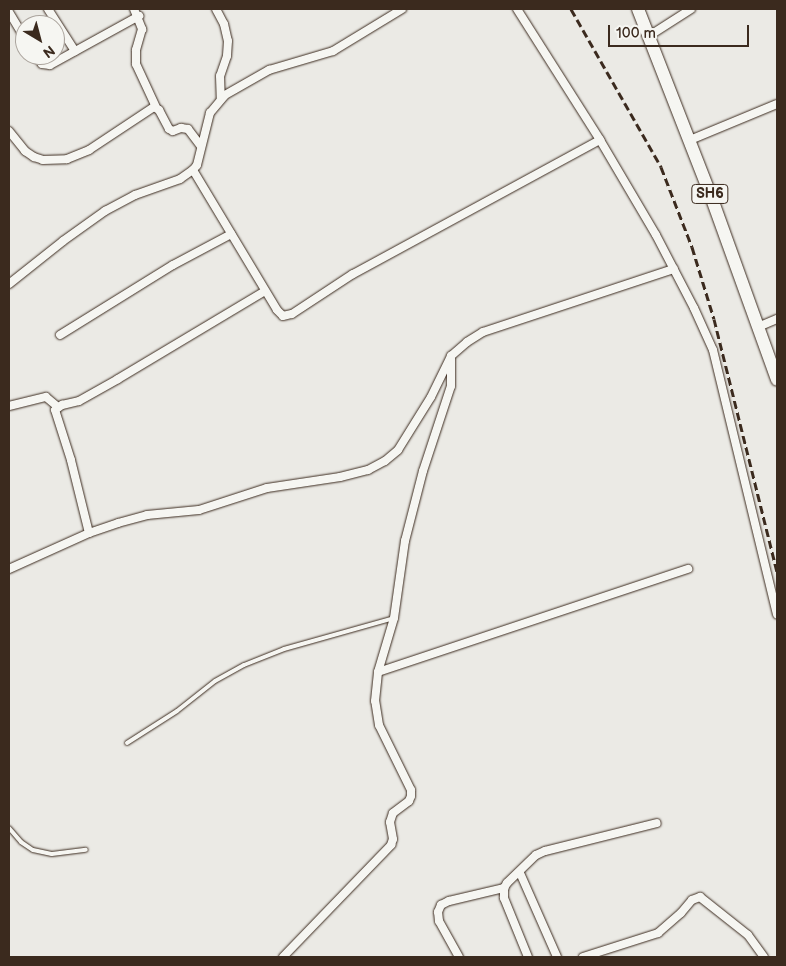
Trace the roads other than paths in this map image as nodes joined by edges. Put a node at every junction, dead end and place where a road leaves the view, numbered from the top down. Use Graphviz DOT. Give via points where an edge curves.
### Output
graph roads {
  1 [pos="48,9"];
  2 [pos="216,9"];
  3 [pos="402,9"];
  4 [pos="517,9"];
  5 [pos="638,9"];
  6 [pos="691,9"];
  7 [pos="136,12"];
  8 [pos="649,36"];
  9 [pos="75,51"];
  10 [pos="65,57"];
  11 [pos="221,99"];
  12 [pos="777,104"];
  13 [pos="156,107"];
  14 [pos="9,131"];
  15 [pos="600,140"];
  16 [pos="690,140"];
  17 [pos="201,146"];
  18 [pos="193,170"];
  19 [pos="231,234"];
  20 [pos="674,269"];
  21 [pos="9,284"];
  22 [pos="265,290"];
  23 [pos="777,319"];
  24 [pos="758,327"];
  25 [pos="60,335"];
  26 [pos="451,356"];
  27 [pos="777,380"];
  28 [pos="9,406"];
  29 [pos="58,407"];
  30 [pos="89,533"];
  31 [pos="9,568"];
  32 [pos="688,569"];
  33 [pos="777,614"];
  34 [pos="394,618"];
  35 [pos="378,672"];
  36 [pos="127,743"];
  37 [pos="657,823"];
  38 [pos="9,828"];
  39 [pos="86,850"];
  40 [pos="520,873"];
  41 [pos="504,888"];
  42 [pos="595,956"];
  43 [pos="283,957"];
  44 [pos="459,957"];
  45 [pos="528,957"];
  46 [pos="556,957"];
  47 [pos="583,957"];
  48 [pos="764,957"];
  1 -- 9 [label="street"];
  2 -- 11 [label="street" via="228,41 220,76"];
  3 -- 11 [label="street" via="333,51 269,70"];
  4 -- 15 [label="street"];
  5 -- 8 [label="main road, SH6"];
  6 -- 8 [label="street"];
  7 -- 9 [label="street"];
  7 -- 13 [label="street" via="142,29 136,64"];
  8 -- 16 [label="main road, SH6"];
  9 -- 10 [label="street"];
  11 -- 17 [label="street" via="210,113"];
  12 -- 16 [label="street"];
  13 -- 14 [label="street" via="89,150 67,159 34,157"];
  13 -- 17 [label="street" via="169,129 188,129"];
  15 -- 20 [label="street"];
  15 -- 22 [label="street" via="353,274 292,314 280,314"];
  16 -- 24 [label="main road, SH6"];
  17 -- 18 [label="street"];
  18 -- 19 [label="street"];
  18 -- 21 [label="street" via="180,179 135,195 104,211"];
  19 -- 22 [label="street"];
  19 -- 25 [label="street"];
  20 -- 26 [label="street" via="483,332"];
  20 -- 33 [label="street" via="713,350"];
  22 -- 29 [label="street" via="118,379 79,400"];
  23 -- 24 [label="street"];
  24 -- 27 [label="main road, SH6"];
  26 -- 30 [label="street" via="398,450 368,470 267,488 199,510 147,515"];
  26 -- 34 [label="street" via="451,386 423,471"];
  28 -- 29 [label="street" via="46,397"];
  29 -- 30 [label="street" via="56,418 71,460"];
  30 -- 31 [label="street"];
  32 -- 35 [label="street"];
  34 -- 35 [label="street"];
  34 -- 36 [label="lane" via="284,649 244,666 215,681 177,711"];
  35 -- 43 [label="street" via="375,701 379,725 411,796 393,813 391,845"];
  37 -- 40 [label="street" via="545,851 536,855"];
  38 -- 39 [label="lane" via="33,850 52,854"];
  40 -- 41 [label="street"];
  40 -- 46 [label="street"];
  41 -- 44 [label="street" via="441,905 439,921"];
  41 -- 45 [label="street" via="504,898"];
  42 -- 47 [label="street"];
  42 -- 48 [label="street" via="658,933 692,900 700,897 748,934"];
}
